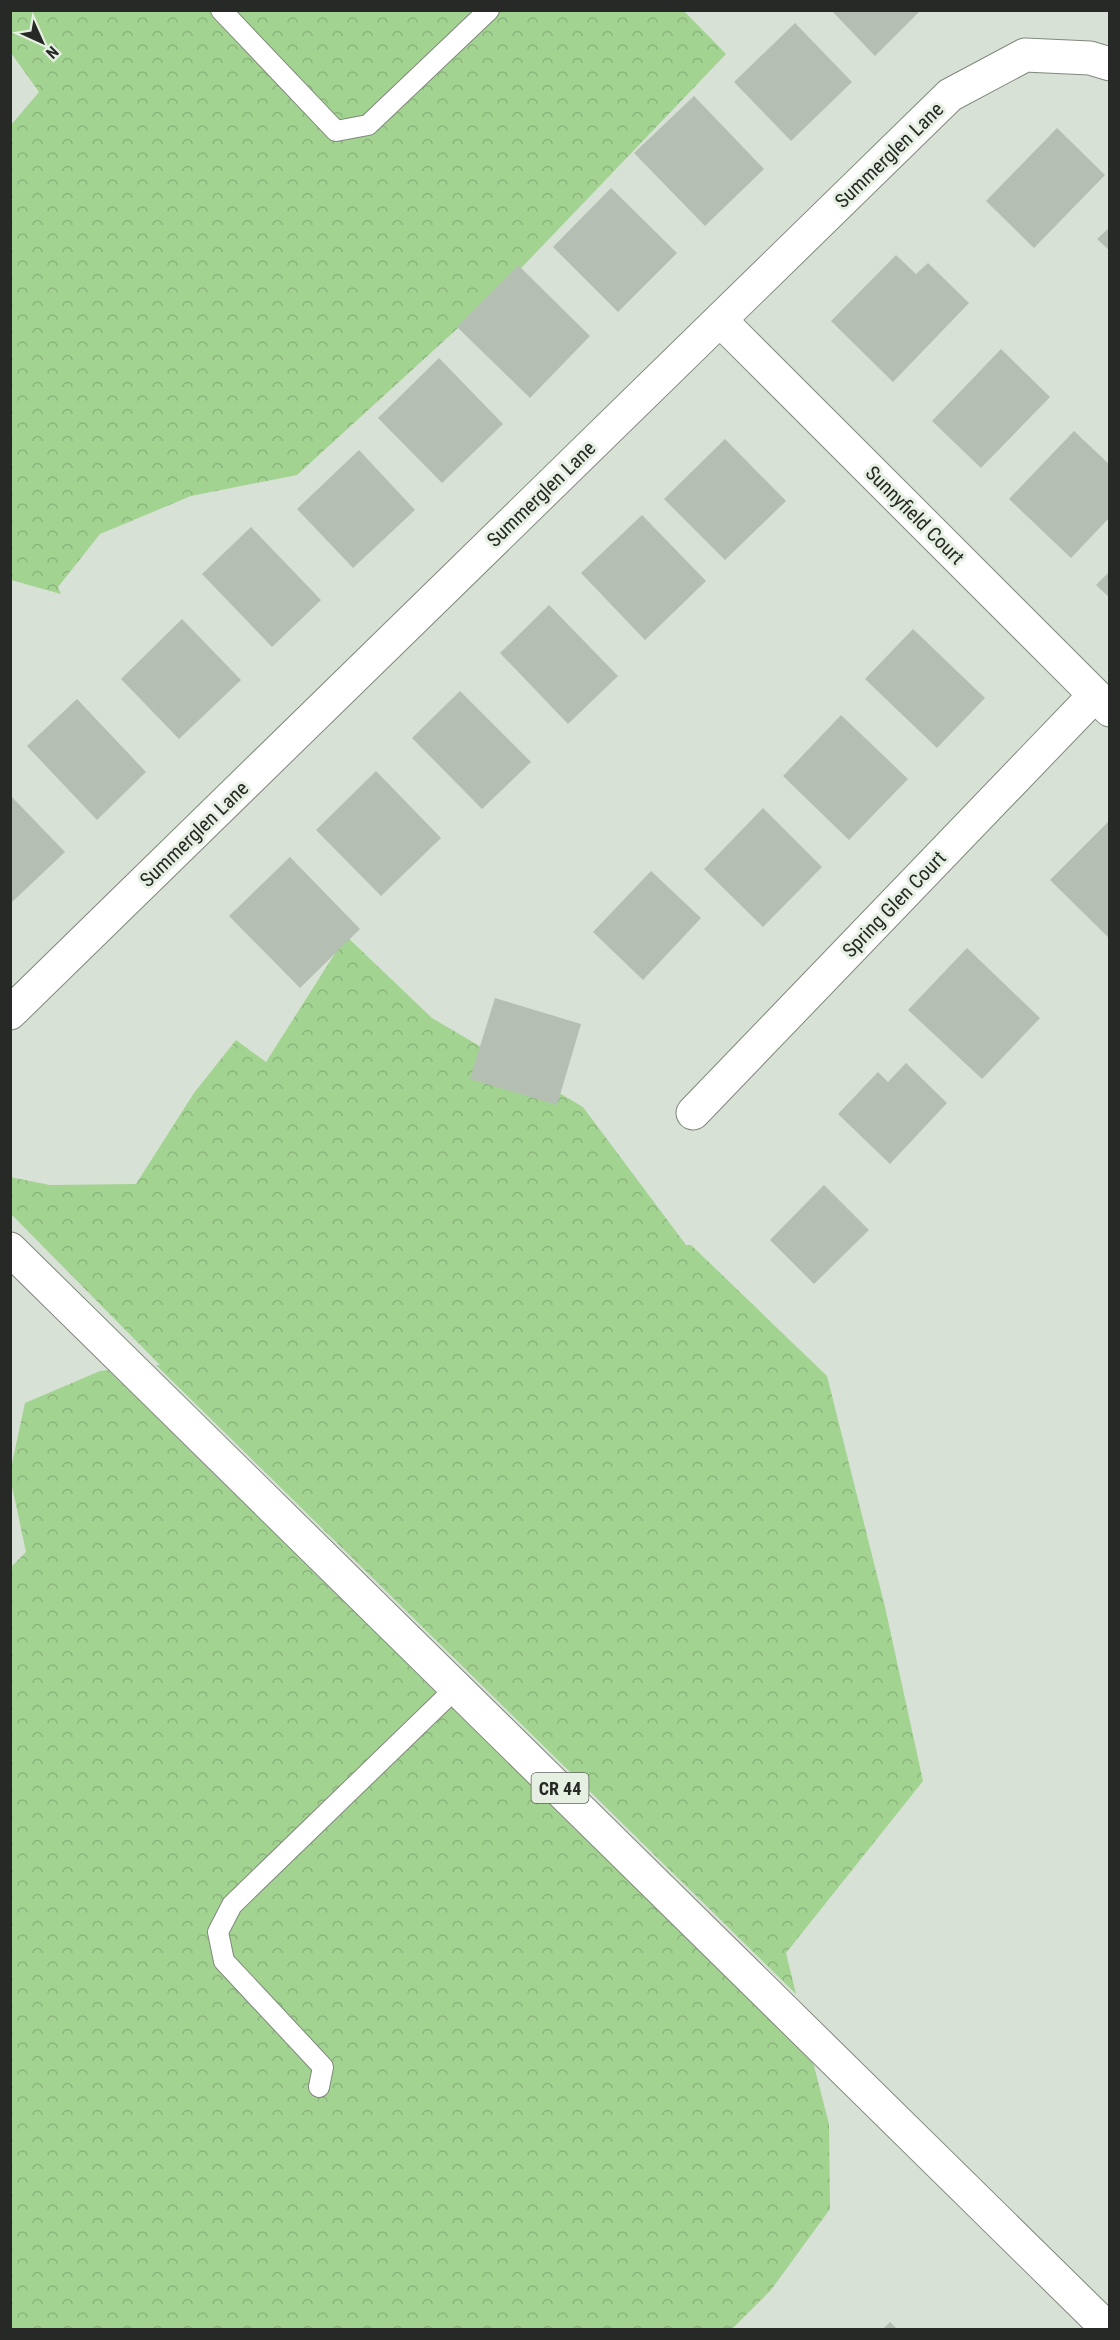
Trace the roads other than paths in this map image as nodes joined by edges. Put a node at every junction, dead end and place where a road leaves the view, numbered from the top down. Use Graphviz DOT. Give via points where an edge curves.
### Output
graph roads {
  1 [pos="221,10"];
  2 [pos="489,10"];
  3 [pos="1110,64"];
  4 [pos="720,320"];
  5 [pos="1102,703"];
  6 [pos="10,1013"];
  7 [pos="693,1113"];
  8 [pos="10,1249"];
  9 [pos="457,1687"];
  10 [pos="319,2087"];
  11 [pos="1109,2330"];
  1 -- 2 [label="lane" via="336,131 368,125"];
  3 -- 4 [label="street, Summerglen Lane" via="1090,58 1025,55 950,95"];
  4 -- 5 [label="street, Sunnyfield Court"];
  4 -- 6 [label="street, Summerglen Lane"];
  5 -- 7 [label="street, Spring Glen Court"];
  8 -- 9 [label="street, CR 44"];
  9 -- 10 [label="lane" via="232,1905 218,1932 224,1961 323,2067"];
  9 -- 11 [label="street, CR 44"];
}
